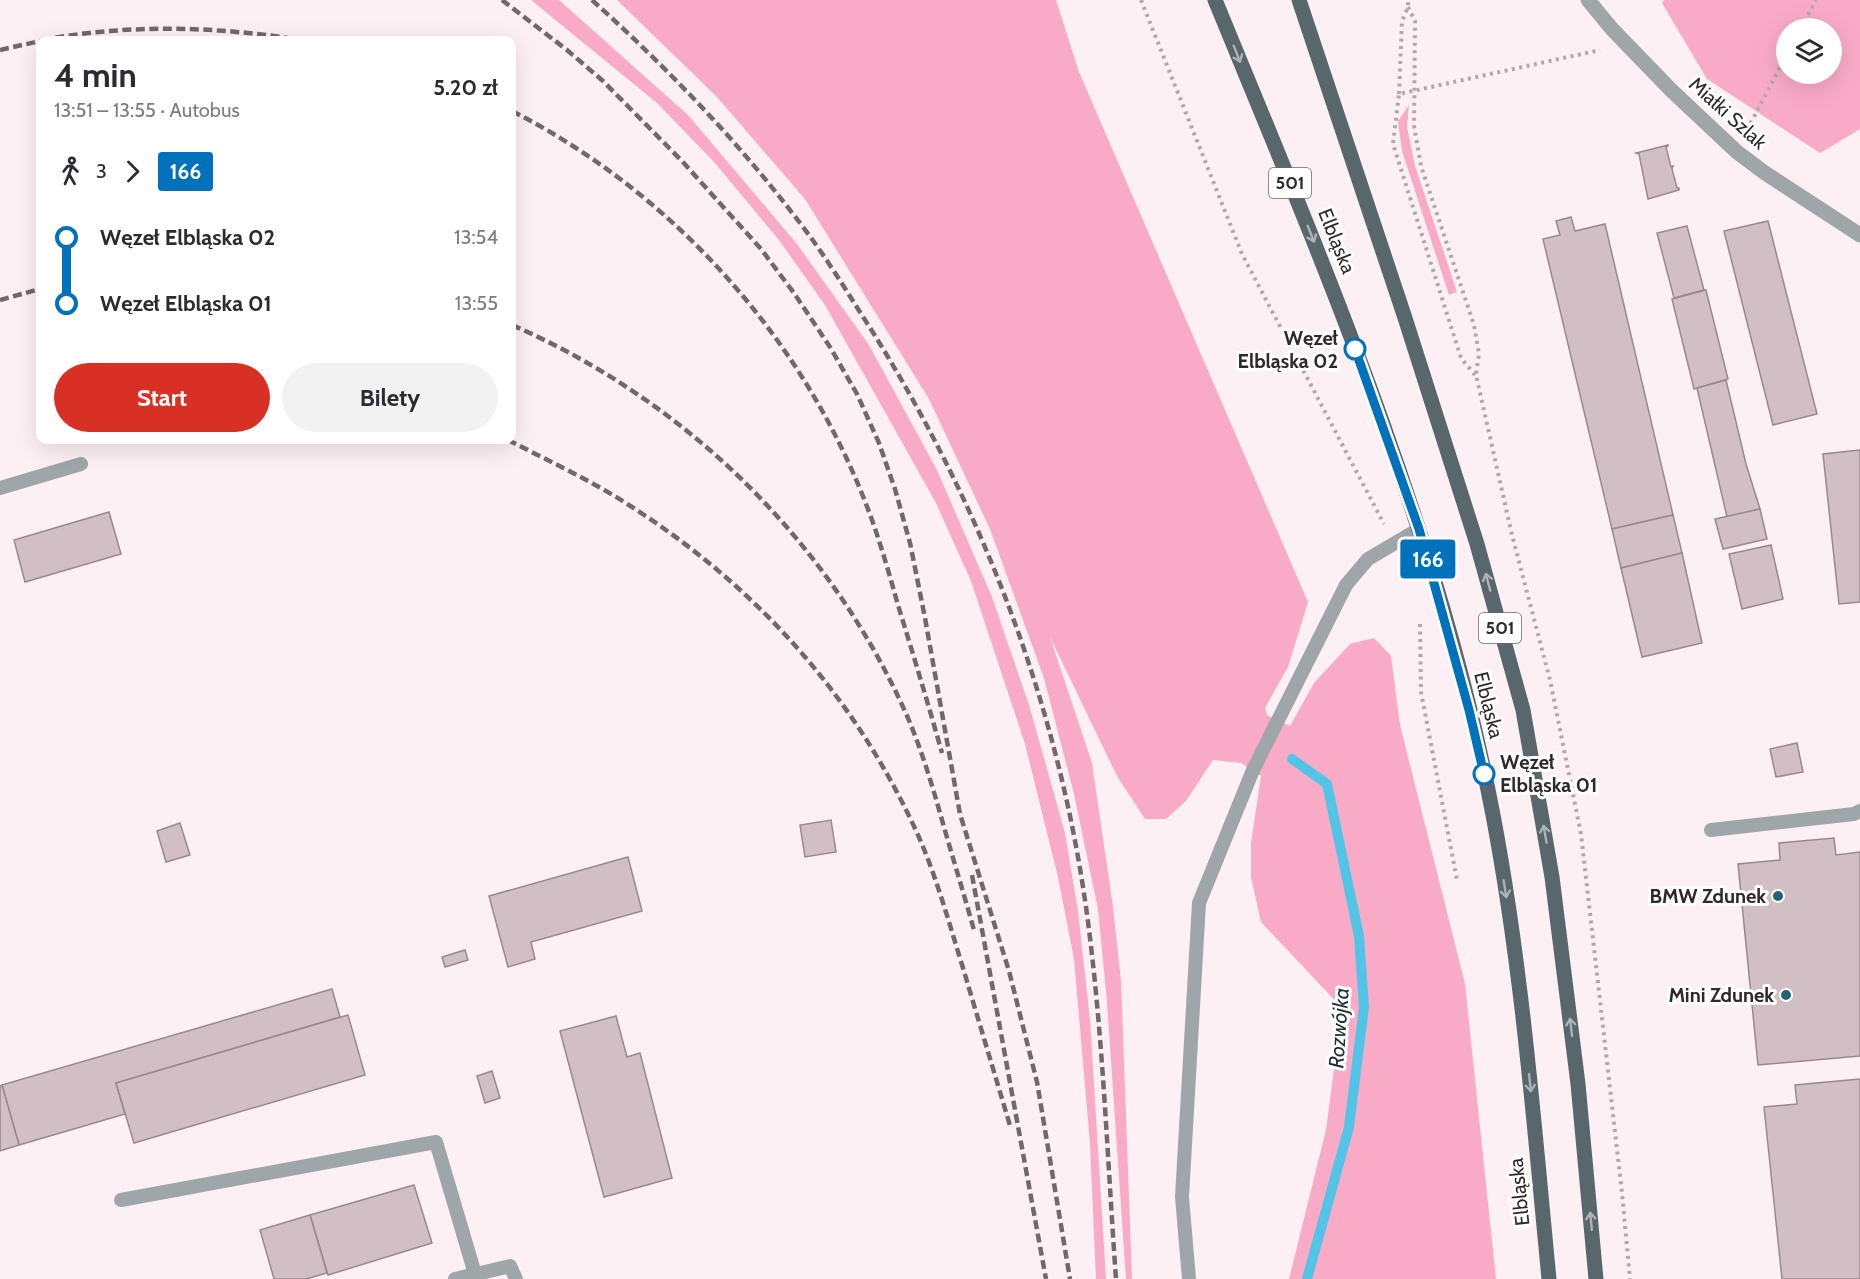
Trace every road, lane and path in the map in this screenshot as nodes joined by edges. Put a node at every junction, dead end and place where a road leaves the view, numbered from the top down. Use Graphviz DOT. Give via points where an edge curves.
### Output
graph roads {
  1 [pos="1141,0"];
  2 [pos="1215,0"];
  3 [pos="1299,0"];
  4 [pos="1408,0"];
  5 [pos="1588,0"];
  6 [pos="1816,0"];
  7 [pos="1408,7"];
  8 [pos="1806,18"];
  9 [pos="1600,50"];
  10 [pos="1776,76"];
  11 [pos="1415,91"];
  12 [pos="1399,94"];
  13 [pos="1737,152"];
  14 [pos="1860,235"];
  15 [pos="81,464"];
  16 [pos="0,488"];
  17 [pos="1419,529"];
  18 [pos="1400,540"];
  19 [pos="1420,615"];
  20 [pos="1860,811"];
  21 [pos="1711,830"];
  22 [pos="1457,880"];
  23 [pos="121,1200"];
  24 [pos="475,1274"];
  25 [pos="455,1279"];
  26 [pos="516,1279"];
  27 [pos="1189,1279"];
  28 [pos="1549,1279"];
  29 [pos="1596,1279"];
  1 -- 18 [label="path" via="1242,254 1385,526"];
  2 -- 17 [label="main road, Elbląska / 501, one-way" via="1328,274"];
  29 -- 3 [label="main road, Elbląska / 501, one-way" via="1578,1084 1552,877 1523,710 1478,544"];
  4 -- 7 [label="path"];
  5 -- 13 [label="street, Miałki Szlak" via="1612,29"];
  6 -- 8 [label="path"];
  7 -- 11 [label="path" via="1415,21"];
  7 -- 12 [label="path" via="1402,21"];
  9 -- 11 [label="path"];
  10 -- 13 [label="path"];
  11 -- 12 [label="path"];
  11 -- 12 [label="path" via="1414,126 1421,166 1474,325 1479,354 1476,375 1461,358 1393,144"];
  13 -- 14 [label="street, Miałki Szlak"];
  15 -- 16 [label="lane"];
  17 -- 18 [label="lane"];
  17 -- 28 [label="main road, Elbląska / 501, one-way" via="1469,710 1502,867 1517,968"];
  18 -- 27 [label="lane" via="1368,559 1346,585 1253,770 1199,903 1182,1197"];
  19 -- 22 [label="path" via="1421,692"];
  20 -- 21 [label="lane"];
  23 -- 24 [label="lane" via="436,1142"];
  24 -- 25 [label="lane"];
  24 -- 26 [label="lane" via="510,1266"];
}
